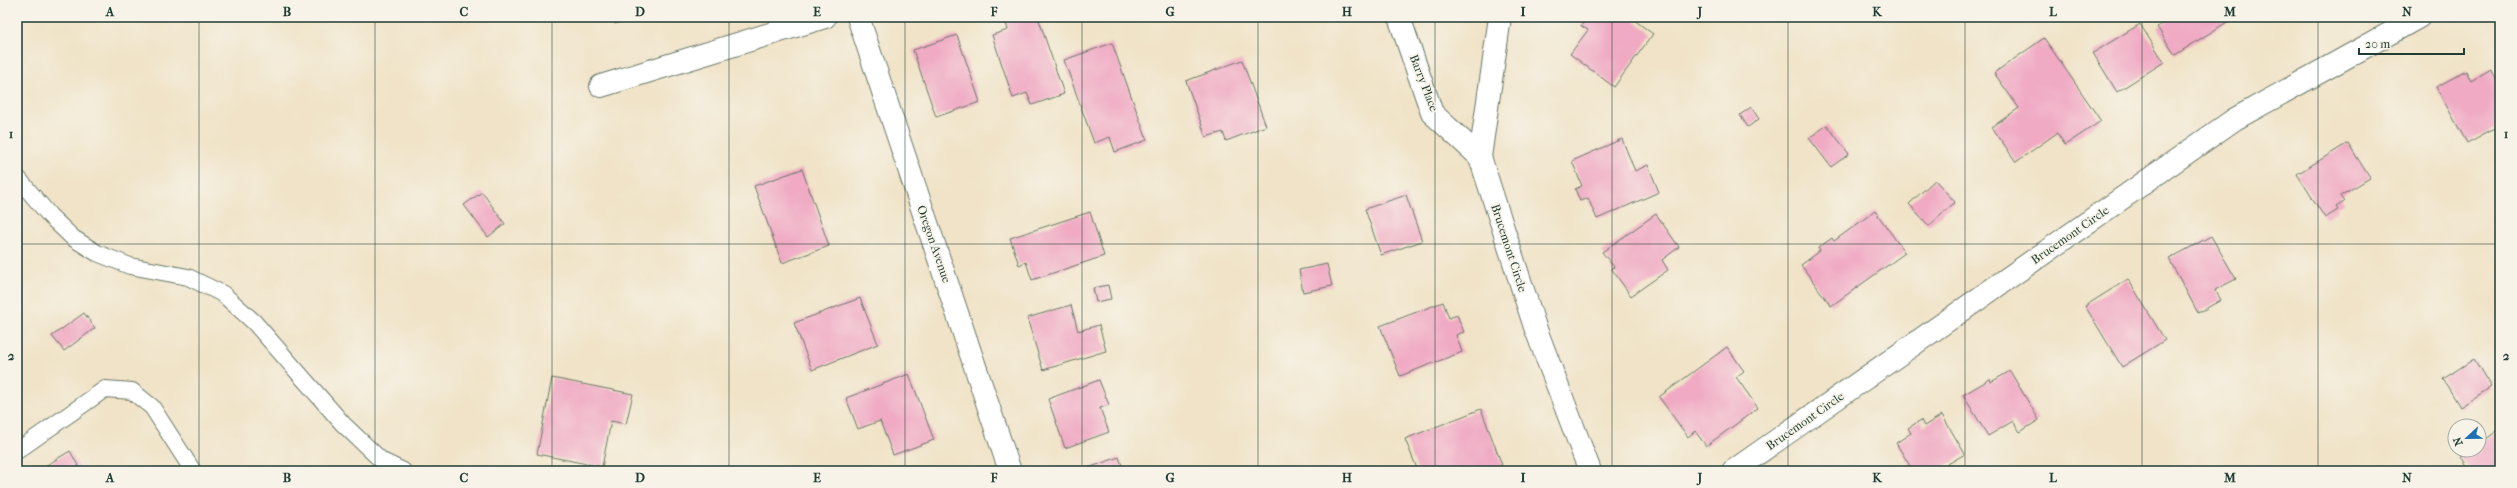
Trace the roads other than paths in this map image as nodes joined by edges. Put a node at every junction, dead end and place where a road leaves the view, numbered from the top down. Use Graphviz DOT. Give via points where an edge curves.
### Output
graph roads {
  1 [pos="825,17"];
  2 [pos="858,17"];
  3 [pos="1399,17"];
  4 [pos="1500,17"];
  5 [pos="2418,17"];
  6 [pos="601,86"];
  7 [pos="1480,157"];
  8 [pos="17,177"];
  9 [pos="17,451"];
  10 [pos="193,471"];
  11 [pos="403,471"];
  12 [pos="1010,471"];
  13 [pos="1590,471"];
  14 [pos="1733,471"];
  1 -- 6 [label="street"];
  2 -- 12 [label="street, Oregon Avenue"];
  3 -- 7 [label="street, Barry Place" via="1432,113"];
  4 -- 7 [label="street, Brucemont Circle"];
  5 -- 14 [label="street, Brucemont Circle" via="2235,119"];
  7 -- 13 [label="street, Brucemont Circle" via="1535,327"];
  8 -- 11 [label="lane" via="50,216 73,238 97,253 130,266 188,277 223,294 254,322 343,424 382,461"];
  9 -- 10 [label="lane" via="105,388 132,391 152,407"];
}
